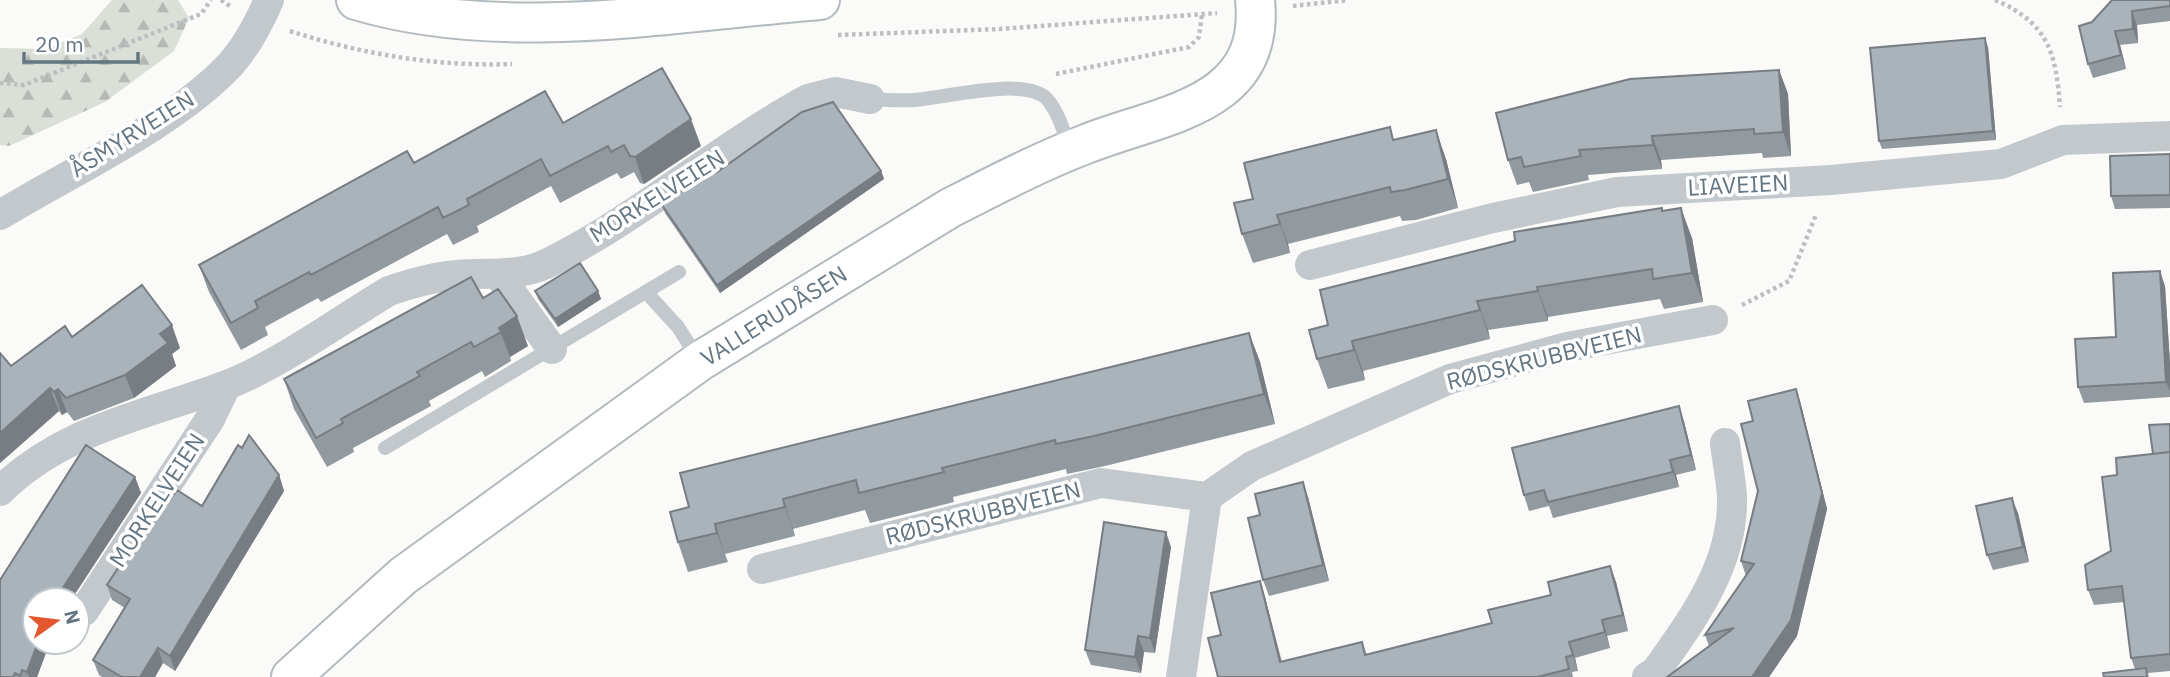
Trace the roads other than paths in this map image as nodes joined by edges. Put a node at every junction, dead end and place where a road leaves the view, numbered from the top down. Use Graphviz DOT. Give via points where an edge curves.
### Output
graph roads {
  1 [pos="269,0"];
  2 [pos="356,0"];
  3 [pos="820,0"];
  4 [pos="1272,3"];
  5 [pos="870,99"];
  6 [pos="2170,136"];
  7 [pos="1069,150"];
  8 [pos="0,215"];
  9 [pos="1310,265"];
  10 [pos="679,272"];
  11 [pos="498,274"];
  12 [pos="646,292"];
  13 [pos="1713,320"];
  14 [pos="552,349"];
  15 [pos="700,361"];
  16 [pos="226,386"];
  17 [pos="1725,443"];
  18 [pos="385,448"];
  19 [pos="0,491"];
  20 [pos="1207,498"];
  21 [pos="762,569"];
  22 [pos="91,600"];
  23 [pos="291,677"];
  24 [pos="1181,677"];
  25 [pos="1647,677"];
  1 -- 8 [label="street, ÅSMYRVEIEN" via="237,55 200,92"];
  2 -- 3 [label="street" via="449,19 526,21"];
  4 -- 7 [label="street, VALLERUDÅSEN" via="1249,56 1214,95"];
  5 -- 7 [label="lane, MORKELVEIEN" via="914,100 1015,88 1034,91 1046,97 1054,109"];
  5 -- 11 [label="street, MORKELVEIEN" via="835,92 808,99 650,203 544,265"];
  6 -- 9 [label="street, LIAVEIEN" via="2063,140 2001,164 1830,180 1617,192"];
  7 -- 15 [label="street, VALLERUDÅSEN" via="950,208"];
  10 -- 12 [label="lane"];
  11 -- 14 [label="street"];
  11 -- 16 [label="street, MORKELVEIEN" via="432,278 390,291"];
  12 -- 14 [label="lane"];
  12 -- 15 [label="lane" via="678,327"];
  13 -- 20 [label="street, RØDSKRUBBVEIEN" via="1567,347 1450,379 1252,466"];
  14 -- 18 [label="lane"];
  15 -- 23 [label="street, VALLERUDÅSEN" via="403,576"];
  16 -- 19 [label="street, MORKELVEIEN" via="90,431 36,460"];
  16 -- 22 [label="street, MORKELVEIEN" via="210,419"];
  17 -- 25 [label="street" via="1732,498 1725,553 1707,596 1656,671"];
  20 -- 21 [label="street, RØDSKRUBBVEIEN" via="1101,483"];
  20 -- 24 [label="street"];
}
